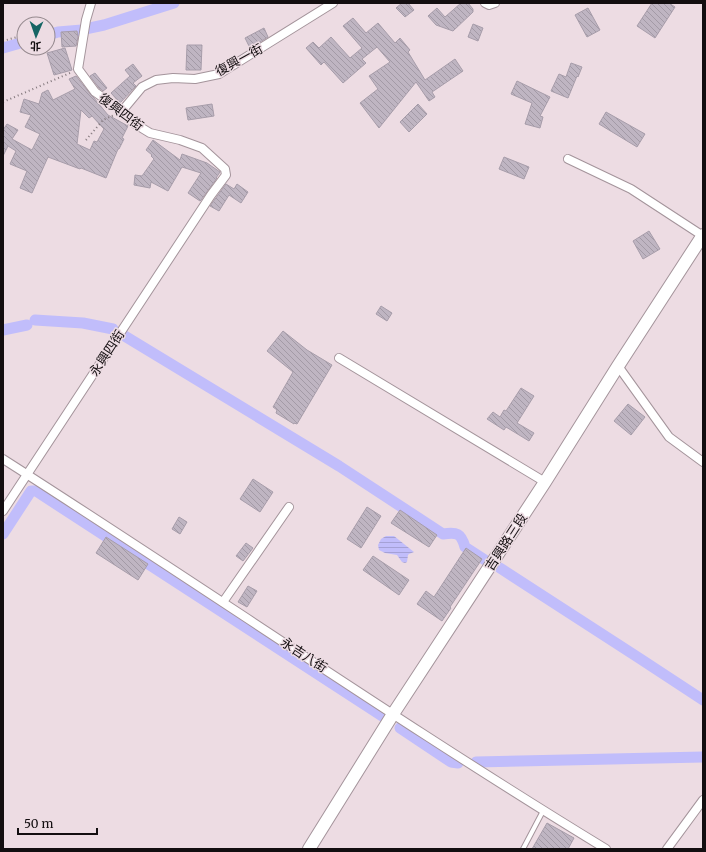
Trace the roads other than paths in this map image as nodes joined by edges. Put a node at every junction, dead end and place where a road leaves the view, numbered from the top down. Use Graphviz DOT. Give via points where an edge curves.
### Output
graph roads {
  1 [pos="91,3"];
  2 [pos="333,3"];
  3 [pos="485,3"];
  4 [pos="495,3"];
  5 [pos="122,111"];
  6 [pos="568,159"];
  7 [pos="211,195"];
  8 [pos="703,236"];
  9 [pos="338,358"];
  10 [pos="618,366"];
  11 [pos="3,459"];
  12 [pos="703,462"];
  13 [pos="27,474"];
  14 [pos="545,482"];
  15 [pos="289,507"];
  16 [pos="3,511"];
  17 [pos="223,602"];
  18 [pos="393,714"];
  19 [pos="703,800"];
  20 [pos="543,811"];
  21 [pos="309,849"];
  22 [pos="523,849"];
  23 [pos="606,849"];
  24 [pos="667,849"];
  1 -- 5 [label="street, 復興四街" via="78,69 95,92"];
  2 -- 5 [label="street, 復興一街" via="220,74 194,79 156,80 142,87"];
  3 -- 4 [label="street"];
  5 -- 7 [label="street, 復興四街" via="132,122 150,133 202,148 225,169 226,175"];
  6 -- 8 [label="street" via="631,189"];
  7 -- 13 [label="street, 永興四街"];
  8 -- 10 [label="street, 吉興路三段"];
  9 -- 14 [label="street"];
  10 -- 12 [label="street" via="669,437"];
  10 -- 14 [label="street, 吉興路三段"];
  11 -- 13 [label="street, 永吉八街"];
  13 -- 16 [label="street, 永興四街"];
  13 -- 17 [label="street, 永吉八街"];
  14 -- 18 [label="street, 吉興路三段"];
  15 -- 17 [label="street"];
  17 -- 18 [label="street, 永吉八街"];
  18 -- 20 [label="street, 永吉八街"];
  18 -- 21 [label="street, 吉興路三段"];
  19 -- 24 [label="street"];
  20 -- 22 [label="lane"];
  20 -- 23 [label="street, 永吉八街"];
}
